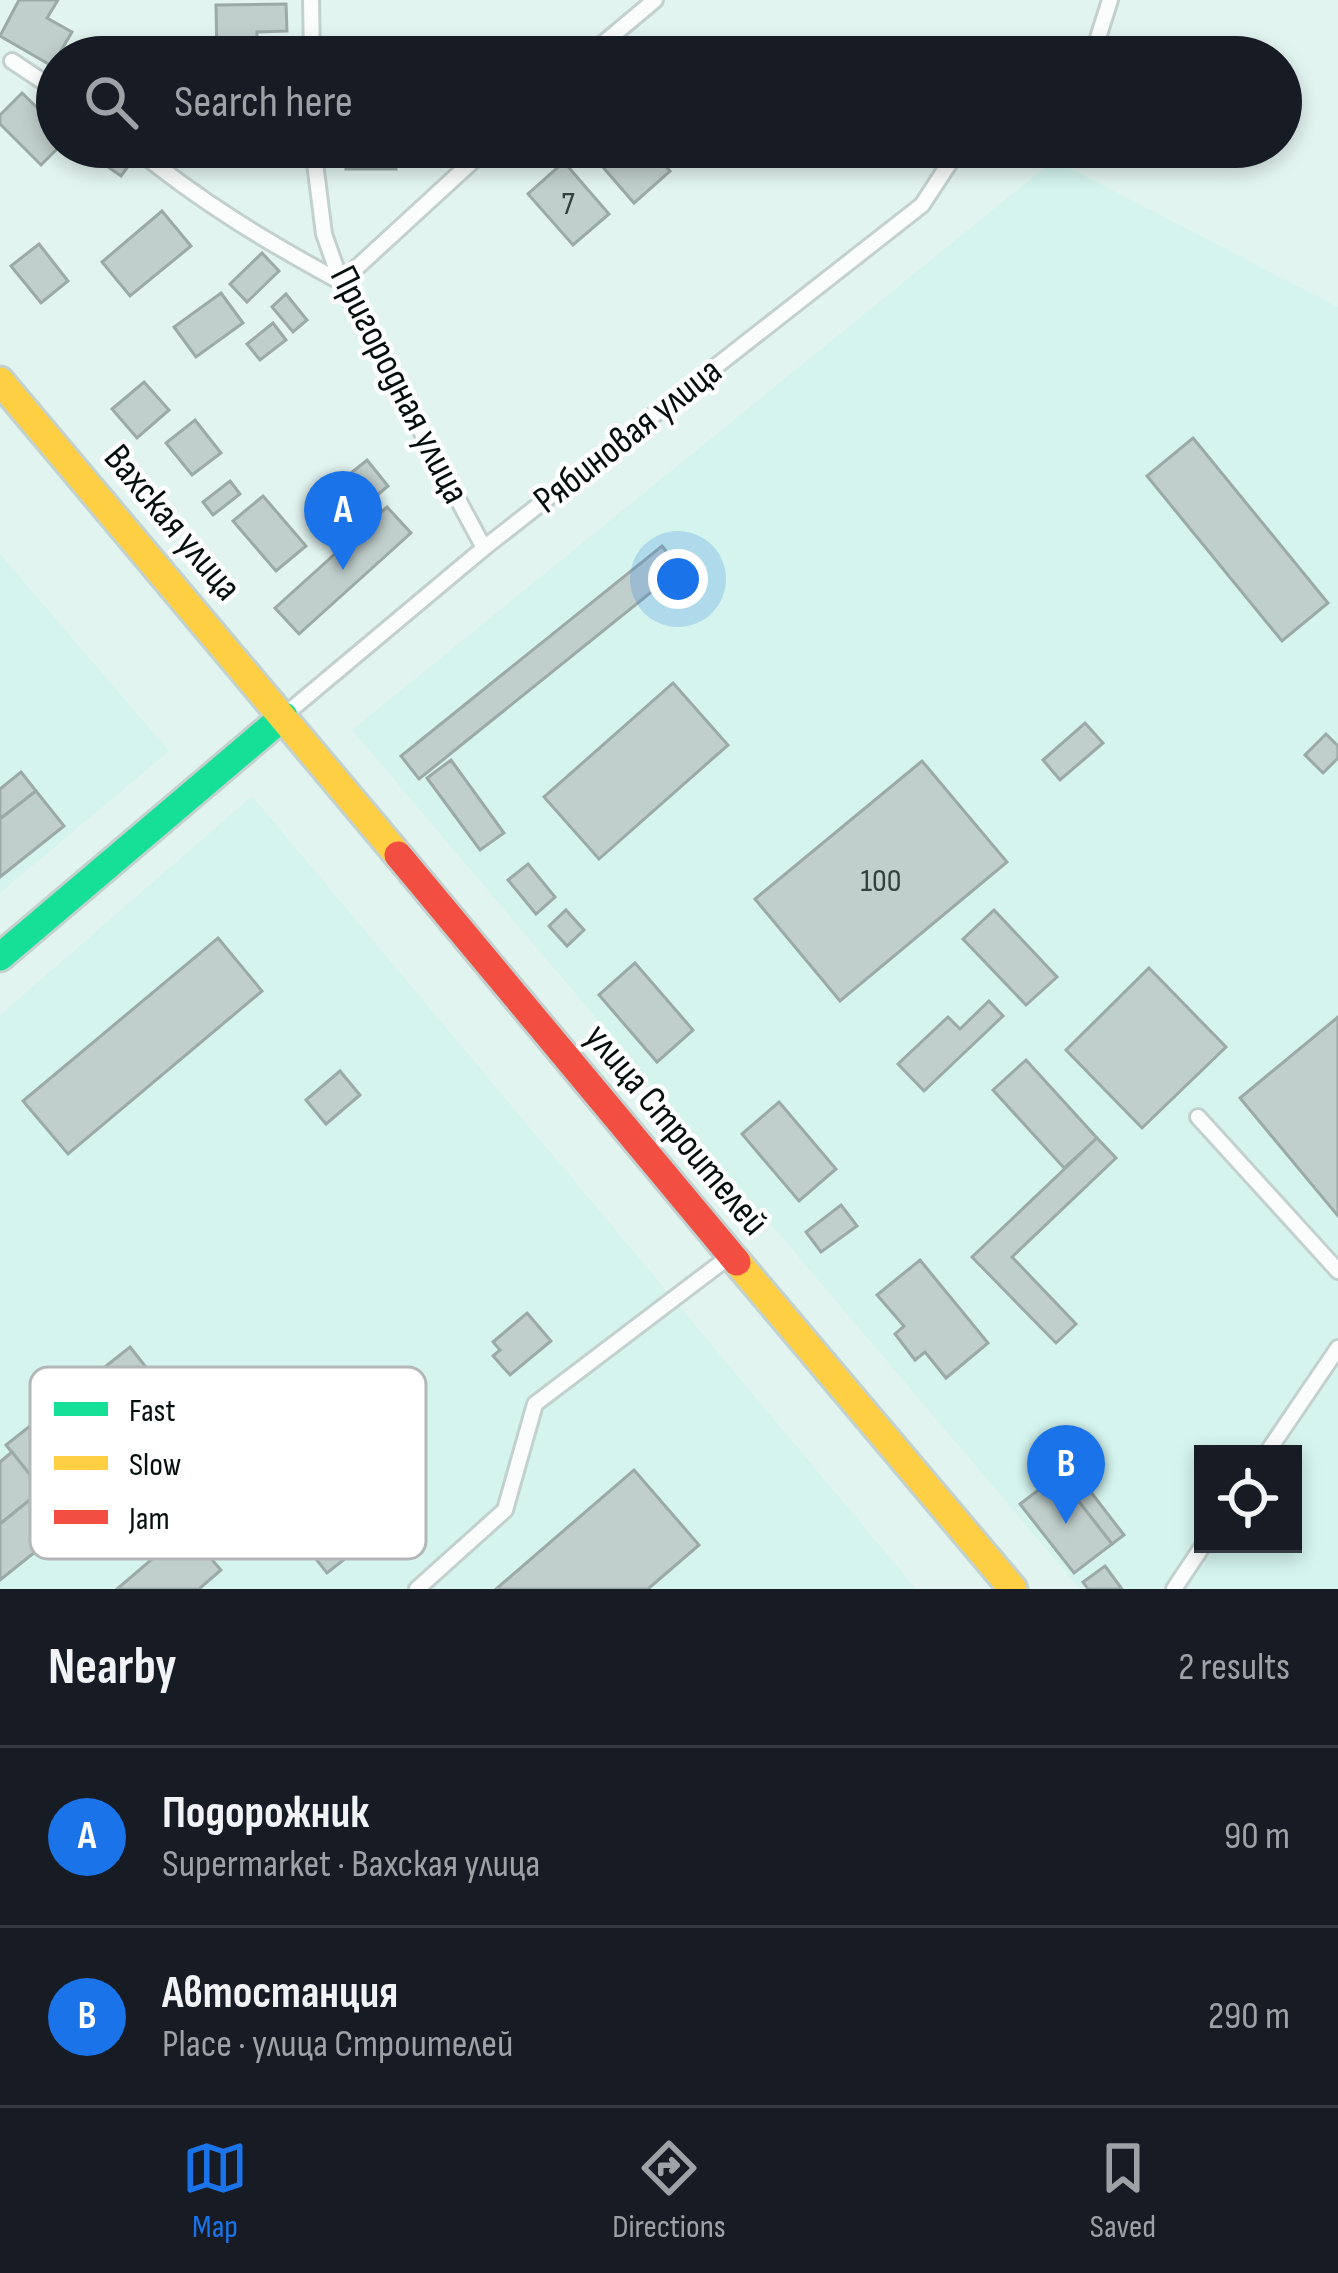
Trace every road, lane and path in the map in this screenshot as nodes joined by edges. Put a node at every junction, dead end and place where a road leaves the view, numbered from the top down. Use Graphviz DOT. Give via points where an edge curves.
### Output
graph roads {
  1 [pos="311,0"];
  2 [pos="656,0"];
  3 [pos="1110,0"];
  4 [pos="312,36"];
  5 [pos="612,36"];
  6 [pos="1099,36"];
  7 [pos="12,61"];
  8 [pos="36,77"];
  9 [pos="160,168"];
  10 [pos="316,168"];
  11 [pos="465,168"];
  12 [pos="946,168"];
  13 [pos="341,282"];
  14 [pos="0,381"];
  15 [pos="484,548"];
  16 [pos="284,716"];
  17 [pos="0,957"];
  18 [pos="1198,1117"];
  19 [pos="730,1256"];
  20 [pos="1338,1270"];
  21 [pos="1338,1348"];
  22 [pos="1272,1445"];
  23 [pos="1198,1553"];
  24 [pos="417,1589"];
  25 [pos="1013,1589"];
  26 [pos="1174,1589"];
  1 -- 4 [label="lane"];
  2 -- 5 [label="lane"];
  3 -- 6 [label="lane"];
  7 -- 8 [label="lane"];
  9 -- 13 [label="lane" via="252,235"];
  10 -- 13 [label="lane, Пригородная улица" via="324,234"];
  11 -- 13 [label="lane"];
  12 -- 15 [label="lane, Рябиновая улица" via="922,206"];
  13 -- 15 [label="lane, Пригородная улица"];
  14 -- 16 [label="main road, Вахская улица"];
  15 -- 16 [label="lane, Рябиновая улица"];
  16 -- 17 [label="main road"];
  16 -- 19 [label="main road, улица Строителей"];
  18 -- 20 [label="lane"];
  19 -- 24 [label="lane" via="535,1404 505,1510"];
  19 -- 25 [label="main road, улица Строителей"];
  21 -- 22 [label="lane"];
  23 -- 26 [label="lane"];
}
